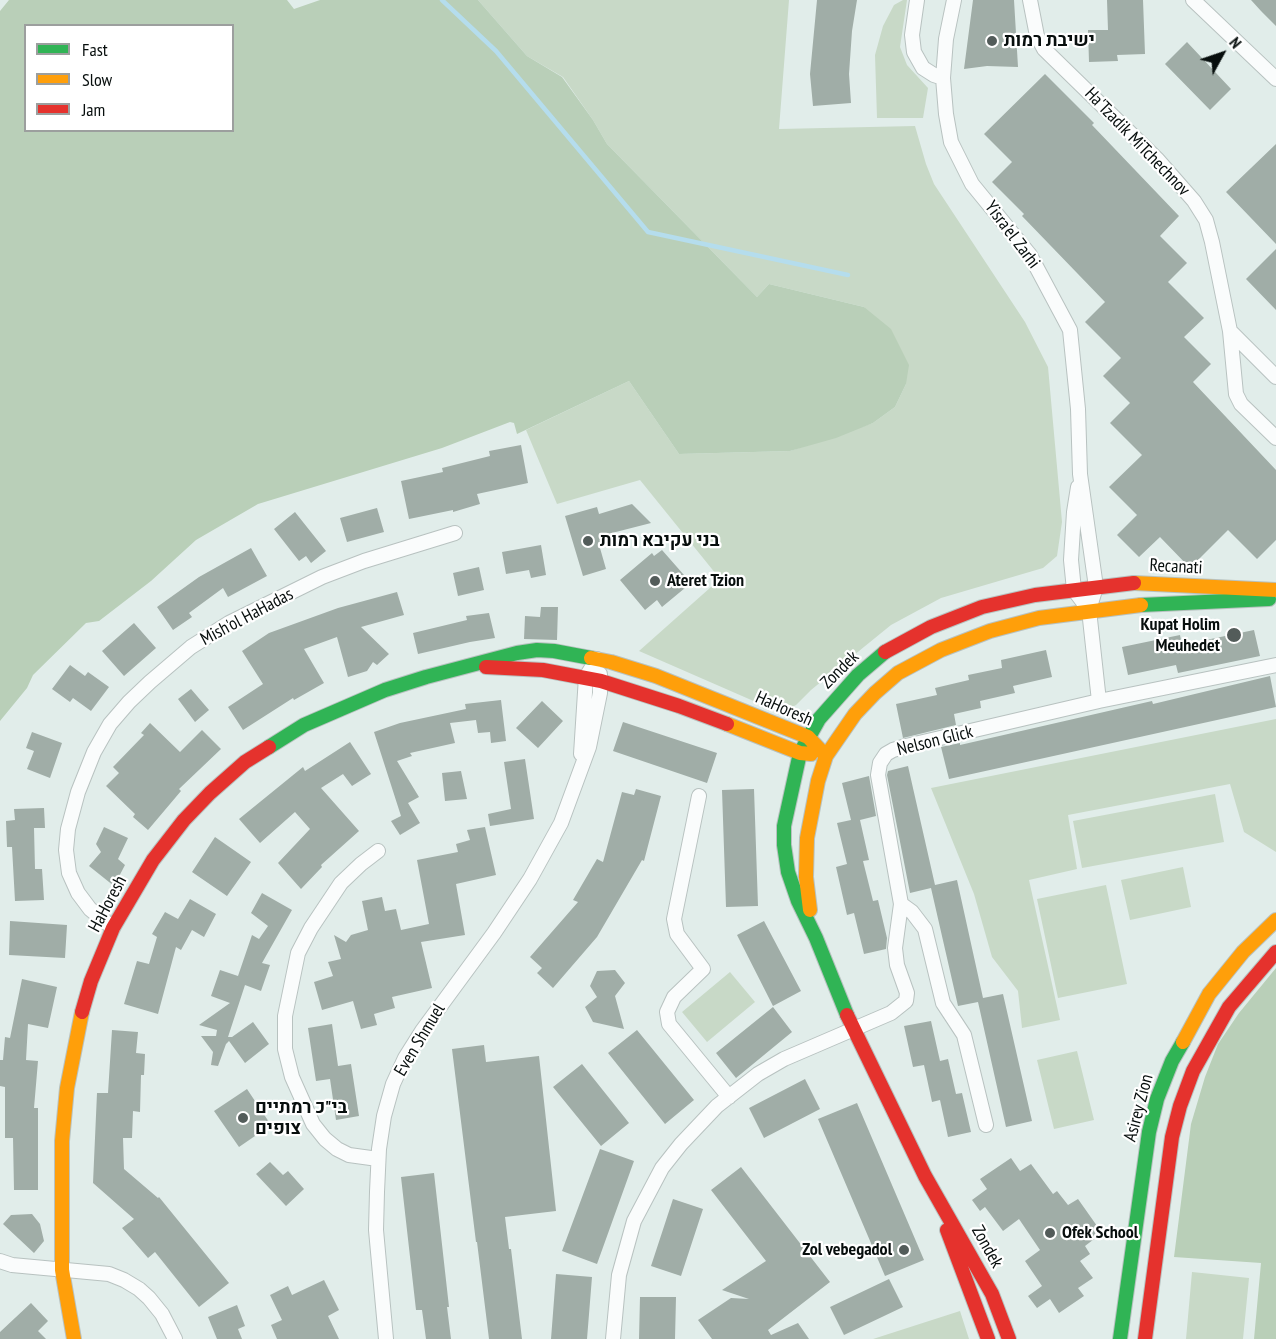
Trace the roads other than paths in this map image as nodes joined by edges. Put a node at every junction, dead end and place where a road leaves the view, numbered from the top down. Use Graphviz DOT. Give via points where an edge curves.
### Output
graph roads {
  1 [pos="917,0"];
  2 [pos="954,0"];
  3 [pos="1030,0"];
  4 [pos="1193,0"];
  5 [pos="943,78"];
  6 [pos="1276,79"];
  7 [pos="1230,331"];
  8 [pos="1276,377"];
  9 [pos="1276,438"];
  10 [pos="1080,474"];
  11 [pos="455,533"];
  12 [pos="1096,586"];
  13 [pos="1074,590"];
  14 [pos="1276,590"];
  15 [pos="1276,599"];
  16 [pos="1089,610"];
  17 [pos="597,659"];
  18 [pos="1276,665"];
  19 [pos="466,668"];
  20 [pos="586,677"];
  21 [pos="602,681"];
  22 [pos="1099,701"];
  23 [pos="808,737"];
  24 [pos="800,753"];
  25 [pos="826,756"];
  26 [pos="579,777"];
  27 [pos="699,796"];
  28 [pos="378,851"];
  29 [pos="901,904"];
  30 [pos="1276,920"];
  31 [pos="113,928"];
  32 [pos="816,938"];
  33 [pos="1276,952"];
  34 [pos="852,1028"];
  35 [pos="729,1097"];
  36 [pos="986,1125"];
  37 [pos="378,1160"];
  38 [pos="925,1176"];
  39 [pos="0,1262"];
  40 [pos="62,1270"];
  41 [pos="74,1339"];
  42 [pos="175,1339"];
  43 [pos="386,1339"];
  44 [pos="613,1339"];
  45 [pos="988,1339"];
  46 [pos="1009,1339"];
  47 [pos="1120,1339"];
  48 [pos="1145,1339"];
  1 -- 5 [label="street" via="914,52 923,68"];
  2 -- 5 [label="street, Yisra'el Zarhi"];
  3 -- 7 [label="street, Ha'Tzadik MiTchechnov" via="1037,36 1044,49 1143,145 1189,195 1206,220"];
  4 -- 6 [label="street"];
  5 -- 10 [label="street, Yisra'el Zarhi" via="951,142 962,166 1030,255 1070,330 1077,387"];
  7 -- 8 [label="street"];
  7 -- 9 [label="street, Ha'Tzadik MiTchechnov" via="1236,394 1241,404"];
  10 -- 12 [label="street, Yisra'el Zarhi"];
  10 -- 13 [label="street, Yisra'el Zarhi" via="1072,534"];
  11 -- 31 [label="street, Mish'ol HaHadas" via="322,577 229,623 191,647 129,702 94,752 78,792 66,850 69,873 78,892 90,909"];
  12 -- 13 [label="street, Recanati"];
  12 -- 14 [label="street, Recanati" via="1133,583"];
  12 -- 16 [label="street, Yisra'el Zarhi"];
  13 -- 16 [label="street"];
  13 -- 23 [label="street, Zondek" via="982,607 908,638 858,675"];
  15 -- 16 [label="street, Recanati"];
  16 -- 22 [label="street"];
  16 -- 25 [label="street, Zondek" via="990,631 920,660 875,693 849,721"];
  17 -- 19 [label="street, HaHoresh" via="537,651"];
  17 -- 20 [label="street, Even Shmuel"];
  17 -- 21 [label="street, Even Shmuel"];
  17 -- 23 [label="street, HaHoresh" via="656,676"];
  18 -- 22 [label="street, Nelson Glick"];
  19 -- 20 [label="street, HaHoresh" via="525,668"];
  19 -- 31 [label="street, HaHoresh" via="385,690 312,721 271,744 223,779 184,820 153,861"];
  20 -- 21 [label="street, HaHoresh"];
  20 -- 26 [label="street, Even Shmuel"];
  21 -- 24 [label="street, HaHoresh"];
  21 -- 26 [label="street, Even Shmuel"];
  22 -- 29 [label="street, Nelson Glick" via="886,754 878,775"];
  23 -- 24 [label="street, Zondek"];
  23 -- 25 [label="street, HaHoresh"];
  24 -- 25 [label="street, HaHoresh"];
  24 -- 32 [label="street, Zondek" via="783,845 798,901"];
  25 -- 32 [label="street, Zondek" via="807,838 808,901"];
  26 -- 37 [label="street, Even Shmuel" via="561,823 530,879 405,1058 384,1116"];
  27 -- 35 [label="street" via="674,919 677,934 703,969 674,997 667,1012 669,1024"];
  28 -- 37 [label="street" via="341,883 310,928 298,953 285,1016 285,1049 292,1077 313,1124 337,1149"];
  29 -- 34 [label="street, Nelson Glick" via="895,948 906,1001 891,1013"];
  29 -- 36 [label="street" via="925,929 943,1003 964,1035"];
  30 -- 47 [label="street, Asirey Zion" via="1209,994 1172,1061 1157,1099"];
  31 -- 40 [label="street, HaHoresh" via="91,981 67,1088"];
  32 -- 34 [label="street, Zondek"];
  33 -- 48 [label="street" via="1229,1007 1193,1071 1180,1106 1172,1137"];
  34 -- 35 [label="street" via="784,1059"];
  34 -- 38 [label="street, Zondek"];
  35 -- 44 [label="street" via="662,1168 634,1221 619,1275"];
  37 -- 43 [label="street, Even Shmuel" via="376,1230"];
  38 -- 45 [label="street, Zondek"];
  38 -- 46 [label="street, Zondek" via="988,1285"];
  39 -- 40 [label="street"];
  40 -- 41 [label="street, HaHoresh"];
  40 -- 42 [label="street" via="109,1274 139,1289 162,1314"];
}
